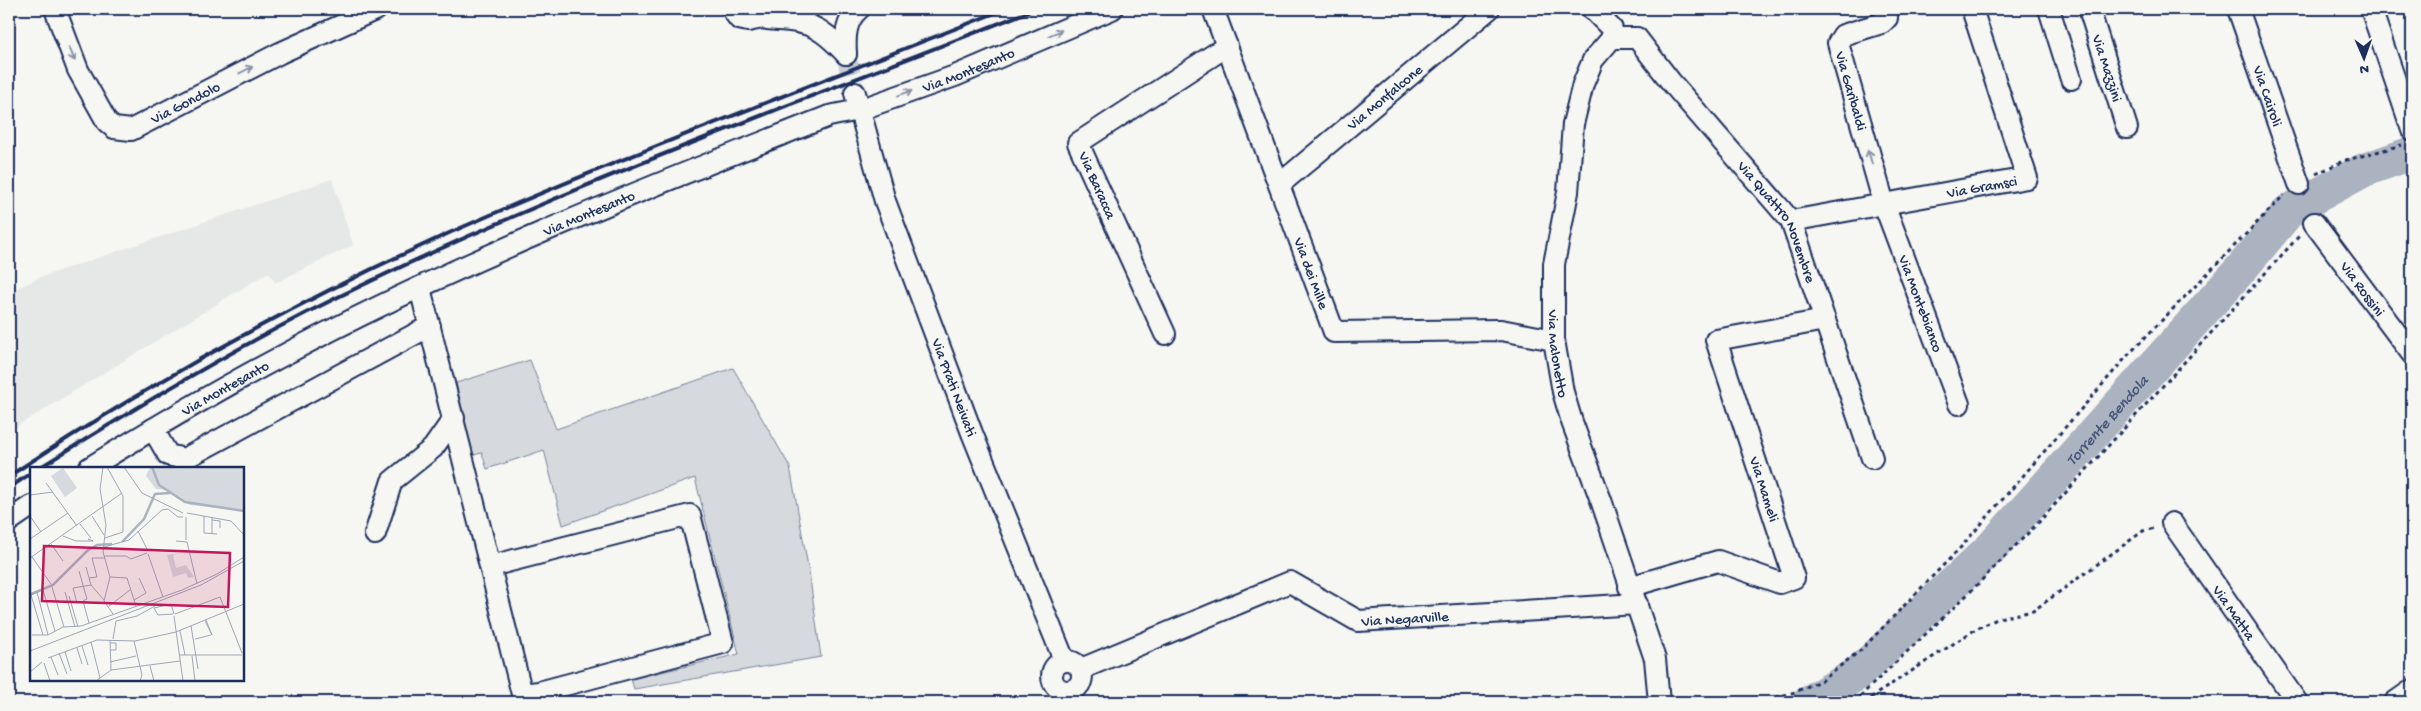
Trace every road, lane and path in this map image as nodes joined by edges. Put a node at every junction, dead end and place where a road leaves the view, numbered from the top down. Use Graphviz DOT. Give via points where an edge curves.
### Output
graph roads {
  1 [pos="55,9"];
  2 [pos="377,9"];
  3 [pos="732,9"];
  4 [pos="808,9"];
  5 [pos="859,9"];
  6 [pos="1112,9"];
  7 [pos="1213,9"];
  8 [pos="1489,9"];
  9 [pos="1592,9"];
  10 [pos="1887,9"];
  11 [pos="1972,9"];
  12 [pos="2049,9"];
  13 [pos="2089,9"];
  14 [pos="2238,9"];
  15 [pos="2371,9"];
  16 [pos="767,18"];
  17 [pos="1612,38"];
  18 [pos="1227,46"];
  19 [pos="2071,79"];
  20 [pos="857,101"];
  21 [pos="2127,128"];
  22 [pos="2408,137"];
  23 [pos="1280,184"];
  24 [pos="2299,184"];
  25 [pos="1884,204"];
  26 [pos="1791,221"];
  27 [pos="2314,223"];
  28 [pos="420,288"];
  29 [pos="1825,320"];
  30 [pos="430,326"];
  31 [pos="1166,334"];
  32 [pos="1554,340"];
  33 [pos="2412,354"];
  34 [pos="1959,404"];
  35 [pos="454,418"];
  36 [pos="153,429"];
  37 [pos="1872,458"];
  38 [pos="92,467"];
  39 [pos="30,507"];
  40 [pos="9,521"];
  41 [pos="2172,522"];
  42 [pos="375,534"];
  43 [pos="491,566"];
  44 [pos="1633,596"];
  45 [pos="1072,664"];
  46 [pos="2412,690"];
  47 [pos="1074,696"];
  48 [pos="523,698"];
  49 [pos="1659,702"];
  50 [pos="1760,702"];
  51 [pos="1854,702"];
  52 [pos="1864,702"];
  53 [pos="2297,702"];
  54 [pos="2395,702"];
  1 -- 2 [label="street, Via Gondolo, one-way" via="78,70 106,122 114,128 131,130 280,53"];
  3 -- 16 [label="street" via="739,19"];
  4 -- 16 [label="street"];
  5 -- 16 [label="street" via="846,29 846,54 819,28 797,21"];
  20 -- 6 [label="street, Via Montesanto, one-way" via="954,76"];
  7 -- 18 [label="street, Via dei Mille"];
  8 -- 23 [label="street, Via Monfalcone"];
  9 -- 17 [label="street" via="1612,29"];
  25 -- 10 [label="street, Via Garibaldi, one-way" via="1838,44 1843,35 1882,23 1887,18"];
  11 -- 25 [label="street, Via Gramsci" via="2026,178"];
  12 -- 19 [label="street"];
  13 -- 21 [label="street, Via Mazzini"];
  14 -- 24 [label="street, Via Cairoli"];
  15 -- 22 [label="street"];
  17 -- 26 [label="street, Via Quattro Novembre" via="1637,38"];
  17 -- 32 [label="street, Via Malonetto" via="1593,60 1573,124 1568,192 1554,264"];
  18 -- 23 [label="street, Via dei Mille"];
  18 -- 31 [label="street, Via Baracca" via="1078,142"];
  20 -- 28 [label="street, Via Montesanto" via="828,116 605,205"];
  20 -- 45 [label="street, Via Prati Neivati" via="885,201 942,355"];
  22 -- 24 [label="path" via="2343,161"];
  23 -- 32 [label="street, Via dei Mille" via="1334,332 1502,330"];
  24 -- 50 [label="path" via="2285,194 2129,354 1962,546 1862,649 1822,680"];
  25 -- 26 [label="street, Via Gramsci"];
  25 -- 34 [label="street, Via Montebianco"];
  26 -- 29 [label="street, Via Quattro Novembre"];
  27 -- 33 [label="street, Via Rossini"];
  27 -- 51 [label="path" via="2288,247 2039,522"];
  28 -- 30 [label="street"];
  28 -- 36 [label="street, Via Montesanto" via="282,356"];
  29 -- 37 [label="street, Via Quattro Novembre"];
  29 -- 44 [label="street, Via Mameli" via="1716,340 1794,578 1780,583 1718,561"];
  30 -- 35 [label="street"];
  30 -- 36 [label="street" via="184,459 168,456"];
  32 -- 44 [label="street, Via Malonetto" via="1572,422"];
  35 -- 42 [label="street" via="433,448 392,481"];
  35 -- 43 [label="street"];
  36 -- 38 [label="street, Via Montesanto"];
  39 -- 40 [label="street"];
  41 -- 52 [label="path" via="2144,531 2033,611 1999,618 1976,629"];
  41 -- 53 [label="street, Via Matta"];
  43 -- 48 [label="street"];
  43 -- 48 [label="street" via="690,515 723,643"];
  44 -- 45 [label="street, Via Negarville" via="1358,621 1290,582"];
  44 -- 49 [label="street, Via Malonetto" via="1655,659"];
  45 -- 47 [label="street" via="1082,679"];
  45 -- 47 [label="street" via="1053,670 1052,680"];
  46 -- 54 [label="street"];
}
